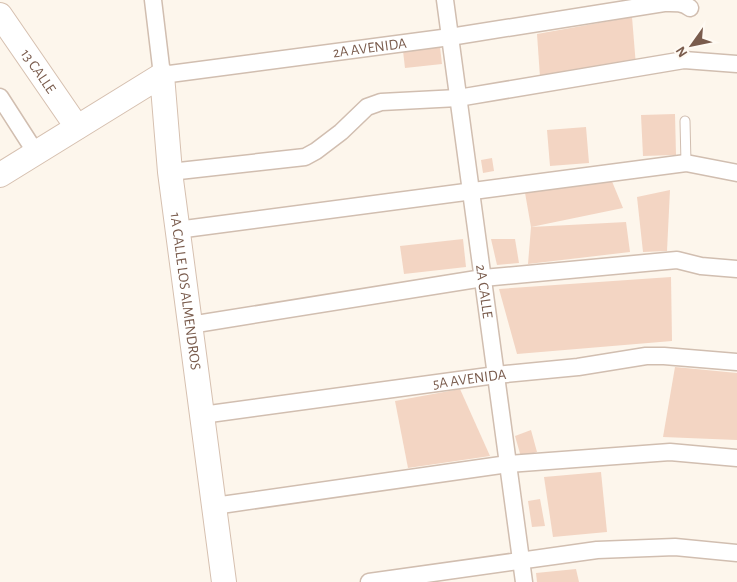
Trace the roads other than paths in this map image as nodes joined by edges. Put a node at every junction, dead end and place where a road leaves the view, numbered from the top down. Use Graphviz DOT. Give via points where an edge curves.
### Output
graph roads {
  1 [pos="153,0"];
  2 [pos="444,0"];
  3 [pos="683,5"];
  4 [pos="0,15"];
  5 [pos="450,37"];
  6 [pos="737,64"];
  7 [pos="162,75"];
  8 [pos="0,97"];
  9 [pos="458,98"];
  10 [pos="685,121"];
  11 [pos="77,127"];
  12 [pos="36,154"];
  13 [pos="686,163"];
  14 [pos="170,172"];
  15 [pos="737,172"];
  16 [pos="0,175"];
  17 [pos="471,190"];
  18 [pos="177,230"];
  19 [pos="737,269"];
  20 [pos="483,278"];
  21 [pos="190,325"];
  22 [pos="737,362"];
  23 [pos="496,375"];
  24 [pos="202,415"];
  25 [pos="737,458"];
  26 [pos="508,464"];
  27 [pos="214,506"];
  28 [pos="737,553"];
  29 [pos="521,560"];
  30 [pos="224,582"];
  31 [pos="369,582"];
  32 [pos="524,582"];
  1 -- 7 [label="street, 1A CALLE LOS ALMENDROS"];
  2 -- 5 [label="street, 2A CALLE"];
  3 -- 5 [label="street, 2A AVENIDA" via="664,3"];
  4 -- 11 [label="street, 13 CALLE"];
  5 -- 7 [label="street, 2A AVENIDA"];
  5 -- 9 [label="street, 2A CALLE"];
  6 -- 9 [label="street" via="684,60"];
  7 -- 11 [label="street, 2A AVENIDA"];
  7 -- 14 [label="street, 1A CALLE LOS ALMENDROS"];
  8 -- 12 [label="street"];
  9 -- 14 [label="street" via="381,102 368,107 341,132 305,157"];
  9 -- 17 [label="street, 2A CALLE"];
  10 -- 13 [label="lane"];
  11 -- 12 [label="street, 2A AVENIDA"];
  12 -- 16 [label="street, 2A AVENIDA"];
  13 -- 15 [label="street"];
  13 -- 17 [label="street"];
  14 -- 18 [label="street, 1A CALLE LOS ALMENDROS"];
  17 -- 18 [label="street"];
  17 -- 20 [label="street, 2A CALLE"];
  18 -- 21 [label="street, 1A CALLE LOS ALMENDROS"];
  19 -- 20 [label="street" via="677,260"];
  20 -- 21 [label="street"];
  20 -- 23 [label="street, 2A CALLE"];
  21 -- 24 [label="street, 1A CALLE LOS ALMENDROS"];
  22 -- 23 [label="street, 5A AVENIDA" via="646,356"];
  23 -- 24 [label="street, 5A AVENIDA"];
  23 -- 26 [label="street, 2A CALLE"];
  24 -- 27 [label="street, 1A CALLE LOS ALMENDROS"];
  25 -- 26 [label="street" via="670,452"];
  26 -- 27 [label="street"];
  26 -- 29 [label="street, 2A CALLE"];
  27 -- 30 [label="street, 1A CALLE LOS ALMENDROS"];
  28 -- 29 [label="street" via="675,547 597,550"];
  29 -- 31 [label="street"];
  29 -- 32 [label="street, 2A CALLE"];
}
